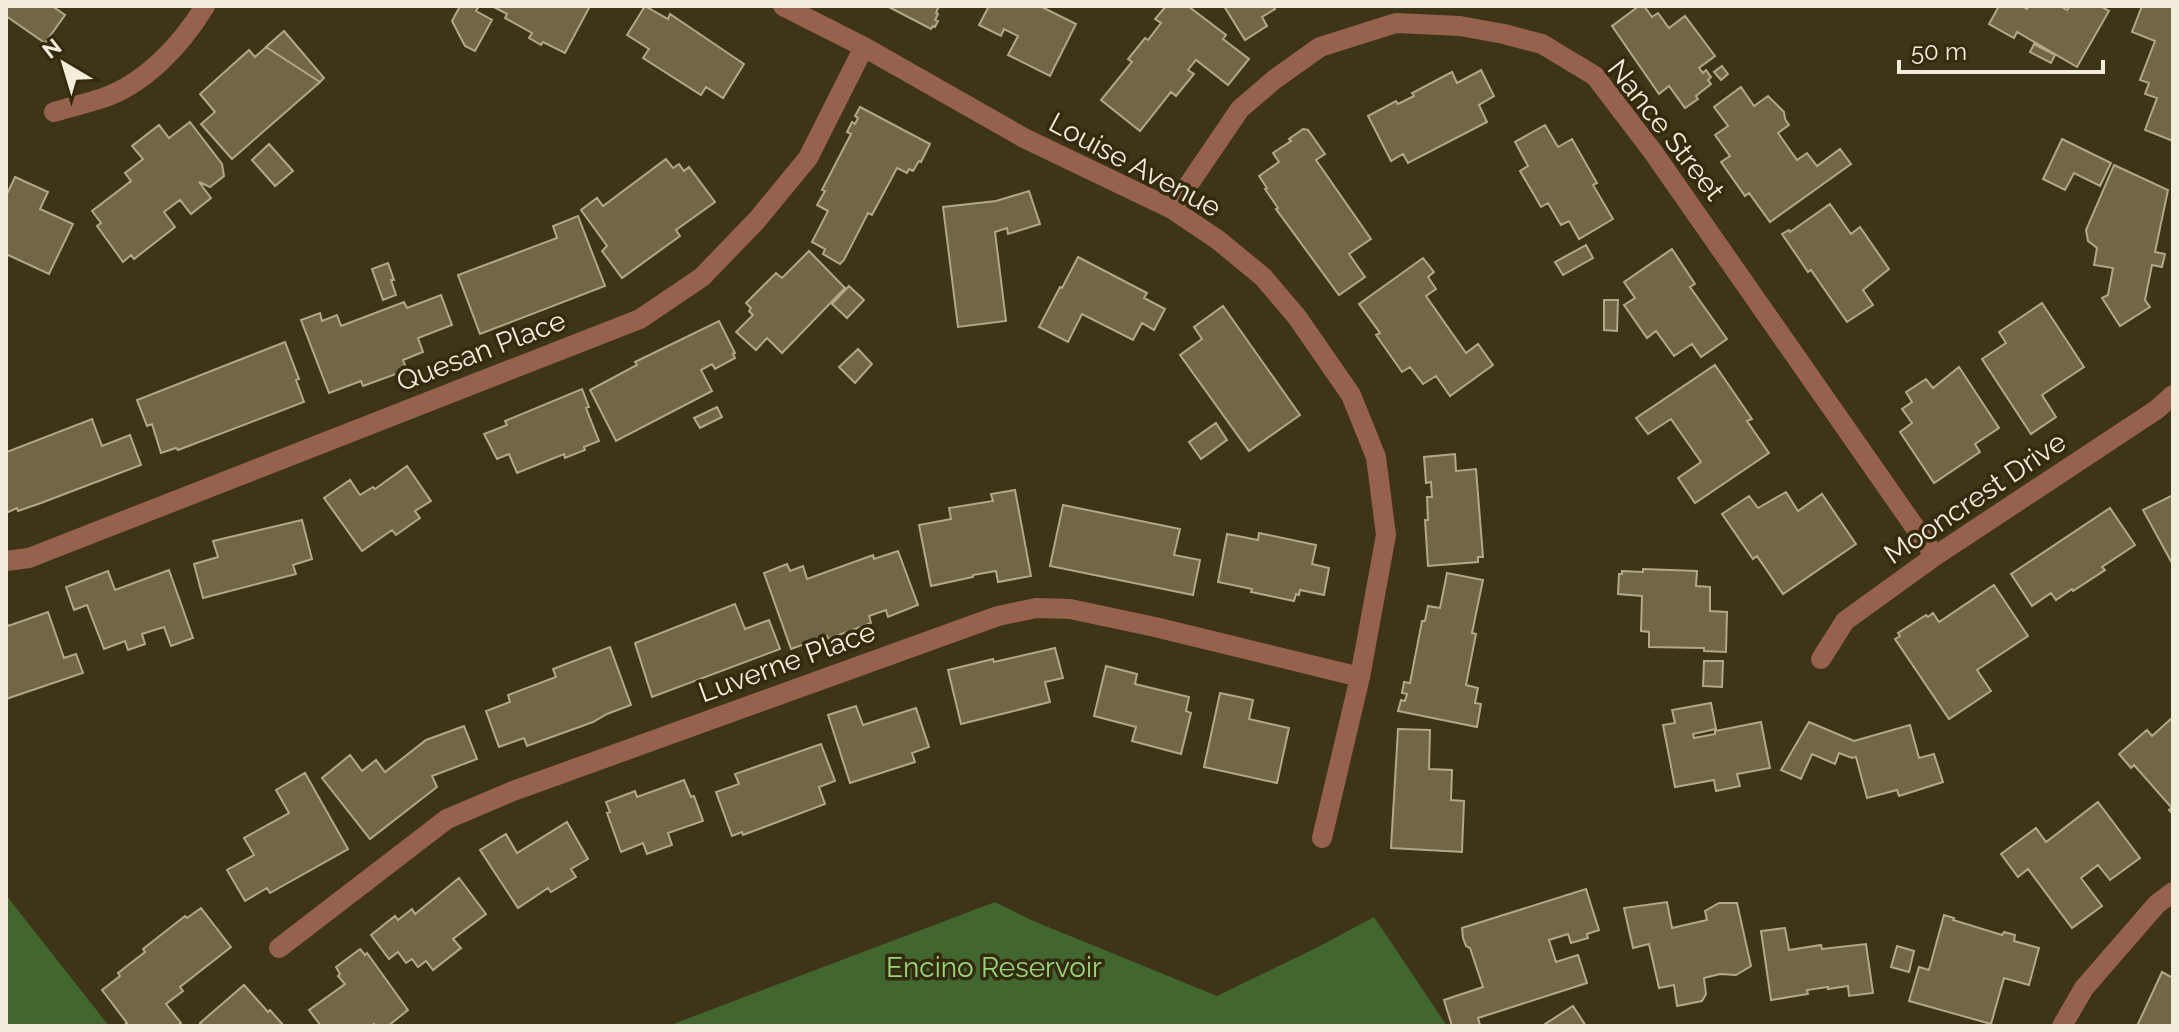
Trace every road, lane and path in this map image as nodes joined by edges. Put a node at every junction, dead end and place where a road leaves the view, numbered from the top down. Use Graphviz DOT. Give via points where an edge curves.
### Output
graph roads {
  1 [pos="205,6"];
  2 [pos="783,6"];
  3 [pos="864,47"];
  4 [pos="54,112"];
  5 [pos="1172,209"];
  6 [pos="2173,395"];
  7 [pos="1935,556"];
  8 [pos="6,561"];
  9 [pos="1821,659"];
  10 [pos="1360,677"];
  11 [pos="1322,838"];
  12 [pos="2173,892"];
  13 [pos="279,948"];
  14 [pos="2062,1026"];
  1 -- 4 [label="street" via="150,71 105,97"];
  2 -- 3 [label="street, Louise Avenue"];
  3 -- 5 [label="street, Louise Avenue" via="1024,138"];
  3 -- 8 [label="street, Quesan Place" via="808,158 774,200 702,277 640,319 29,558"];
  5 -- 7 [label="street, Nance Street" via="1240,109 1320,47 1396,23 1460,26 1542,44 1595,76"];
  5 -- 10 [label="street, Louise Avenue" via="1263,277 1297,317 1356,407 1376,457 1386,535"];
  6 -- 7 [label="street, Mooncrest Drive"];
  7 -- 9 [label="street, Mooncrest Drive" via="1845,621"];
  10 -- 11 [label="street, Louise Avenue"];
  10 -- 13 [label="street, Luverne Place" via="1070,609 1036,608 998,616 447,819"];
  12 -- 14 [label="street" via="2084,988"];
}
